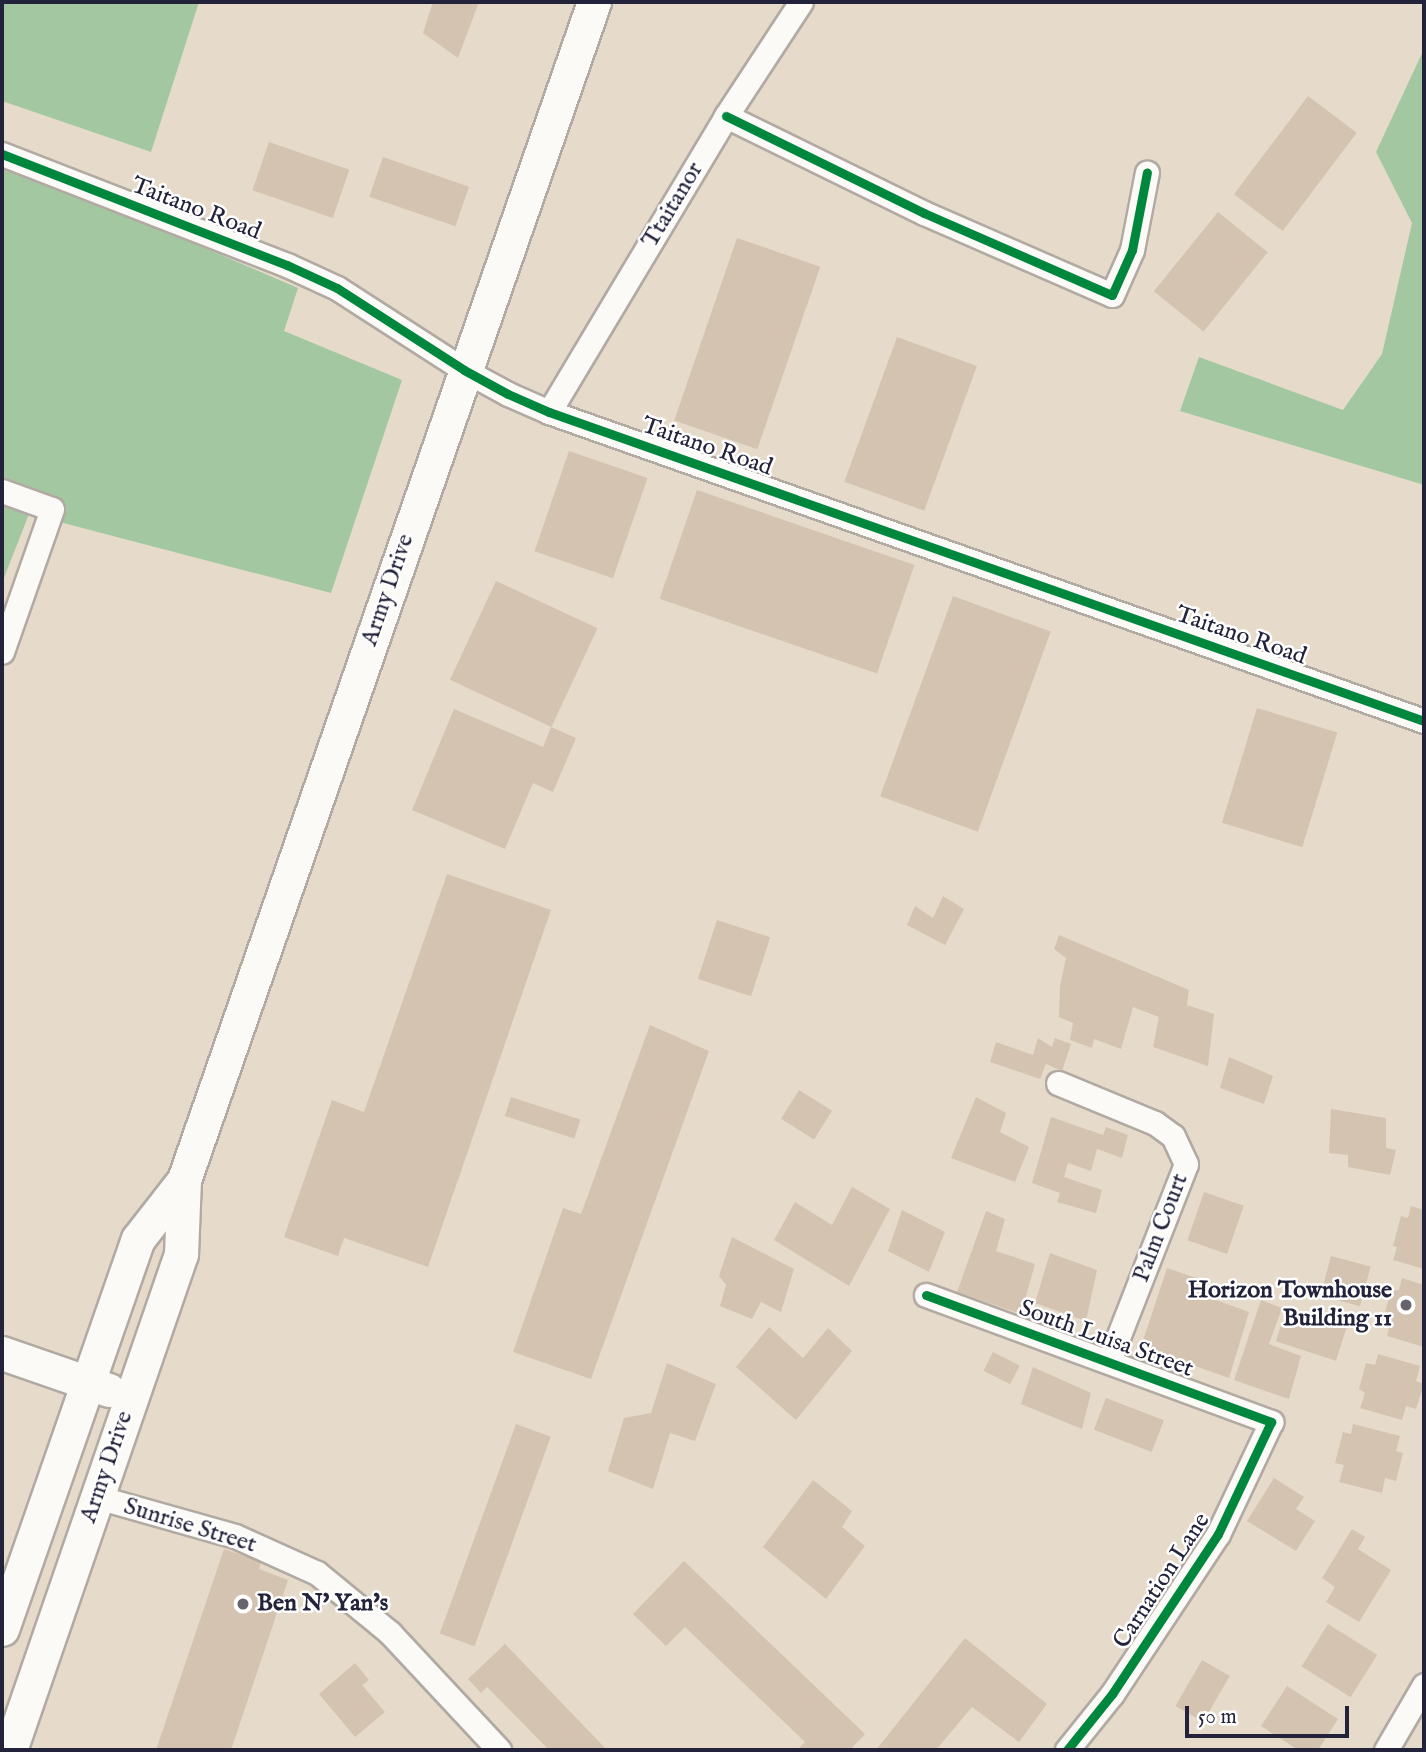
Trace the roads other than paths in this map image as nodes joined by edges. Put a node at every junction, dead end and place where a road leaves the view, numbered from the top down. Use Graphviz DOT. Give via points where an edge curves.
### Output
graph roads {
  1 [pos="594,2"];
  2 [pos="801,2"];
  3 [pos="726,116"];
  4 [pos="2,154"];
  5 [pos="1147,172"];
  6 [pos="464,370"];
  7 [pos="550,412"];
  8 [pos="2,491"];
  9 [pos="2,652"];
  10 [pos="1424,721"];
  11 [pos="1058,1083"];
  12 [pos="184,1180"];
  13 [pos="926,1295"];
  14 [pos="2,1353"];
  15 [pos="1109,1360"];
  16 [pos="88,1383"];
  17 [pos="131,1398"];
  18 [pos="1272,1422"];
  19 [pos="97,1497"];
  20 [pos="2,1629"];
  21 [pos="1424,1685"];
  22 [pos="10,1750"];
  23 [pos="499,1750"];
  24 [pos="1067,1750"];
  25 [pos="1386,1750"];
  1 -- 6 [label="main road, Army Drive"];
  2 -- 3 [label="street, Ttaitanor"];
  3 -- 5 [label="street" via="924,213 1112,295 1132,250"];
  3 -- 7 [label="street, Ttaitanor"];
  4 -- 6 [label="street, Taitano Road" via="337,288"];
  6 -- 7 [label="street, Taitano Road"];
  6 -- 12 [label="main road, Army Drive"];
  7 -- 10 [label="street, Taitano Road"];
  8 -- 9 [label="street" via="52,509"];
  11 -- 15 [label="street, Palm Court" via="1155,1123 1173,1136 1186,1164"];
  12 -- 16 [label="main road, Army Drive" via="138,1239"];
  12 -- 17 [label="main road, Army Drive" via="181,1254"];
  13 -- 15 [label="street, South Luisa Street"];
  14 -- 16 [label="main road"];
  15 -- 18 [label="street, South Luisa Street"];
  16 -- 17 [label="main road"];
  16 -- 20 [label="main road, Army Drive"];
  17 -- 19 [label="main road, Army Drive"];
  18 -- 24 [label="street, Carnation Lane" via="1218,1534 1112,1694"];
  19 -- 22 [label="main road, Army Drive"];
  19 -- 23 [label="street, Sunrise Street" via="234,1536 317,1573 390,1633"];
  21 -- 25 [label="street"];
}
